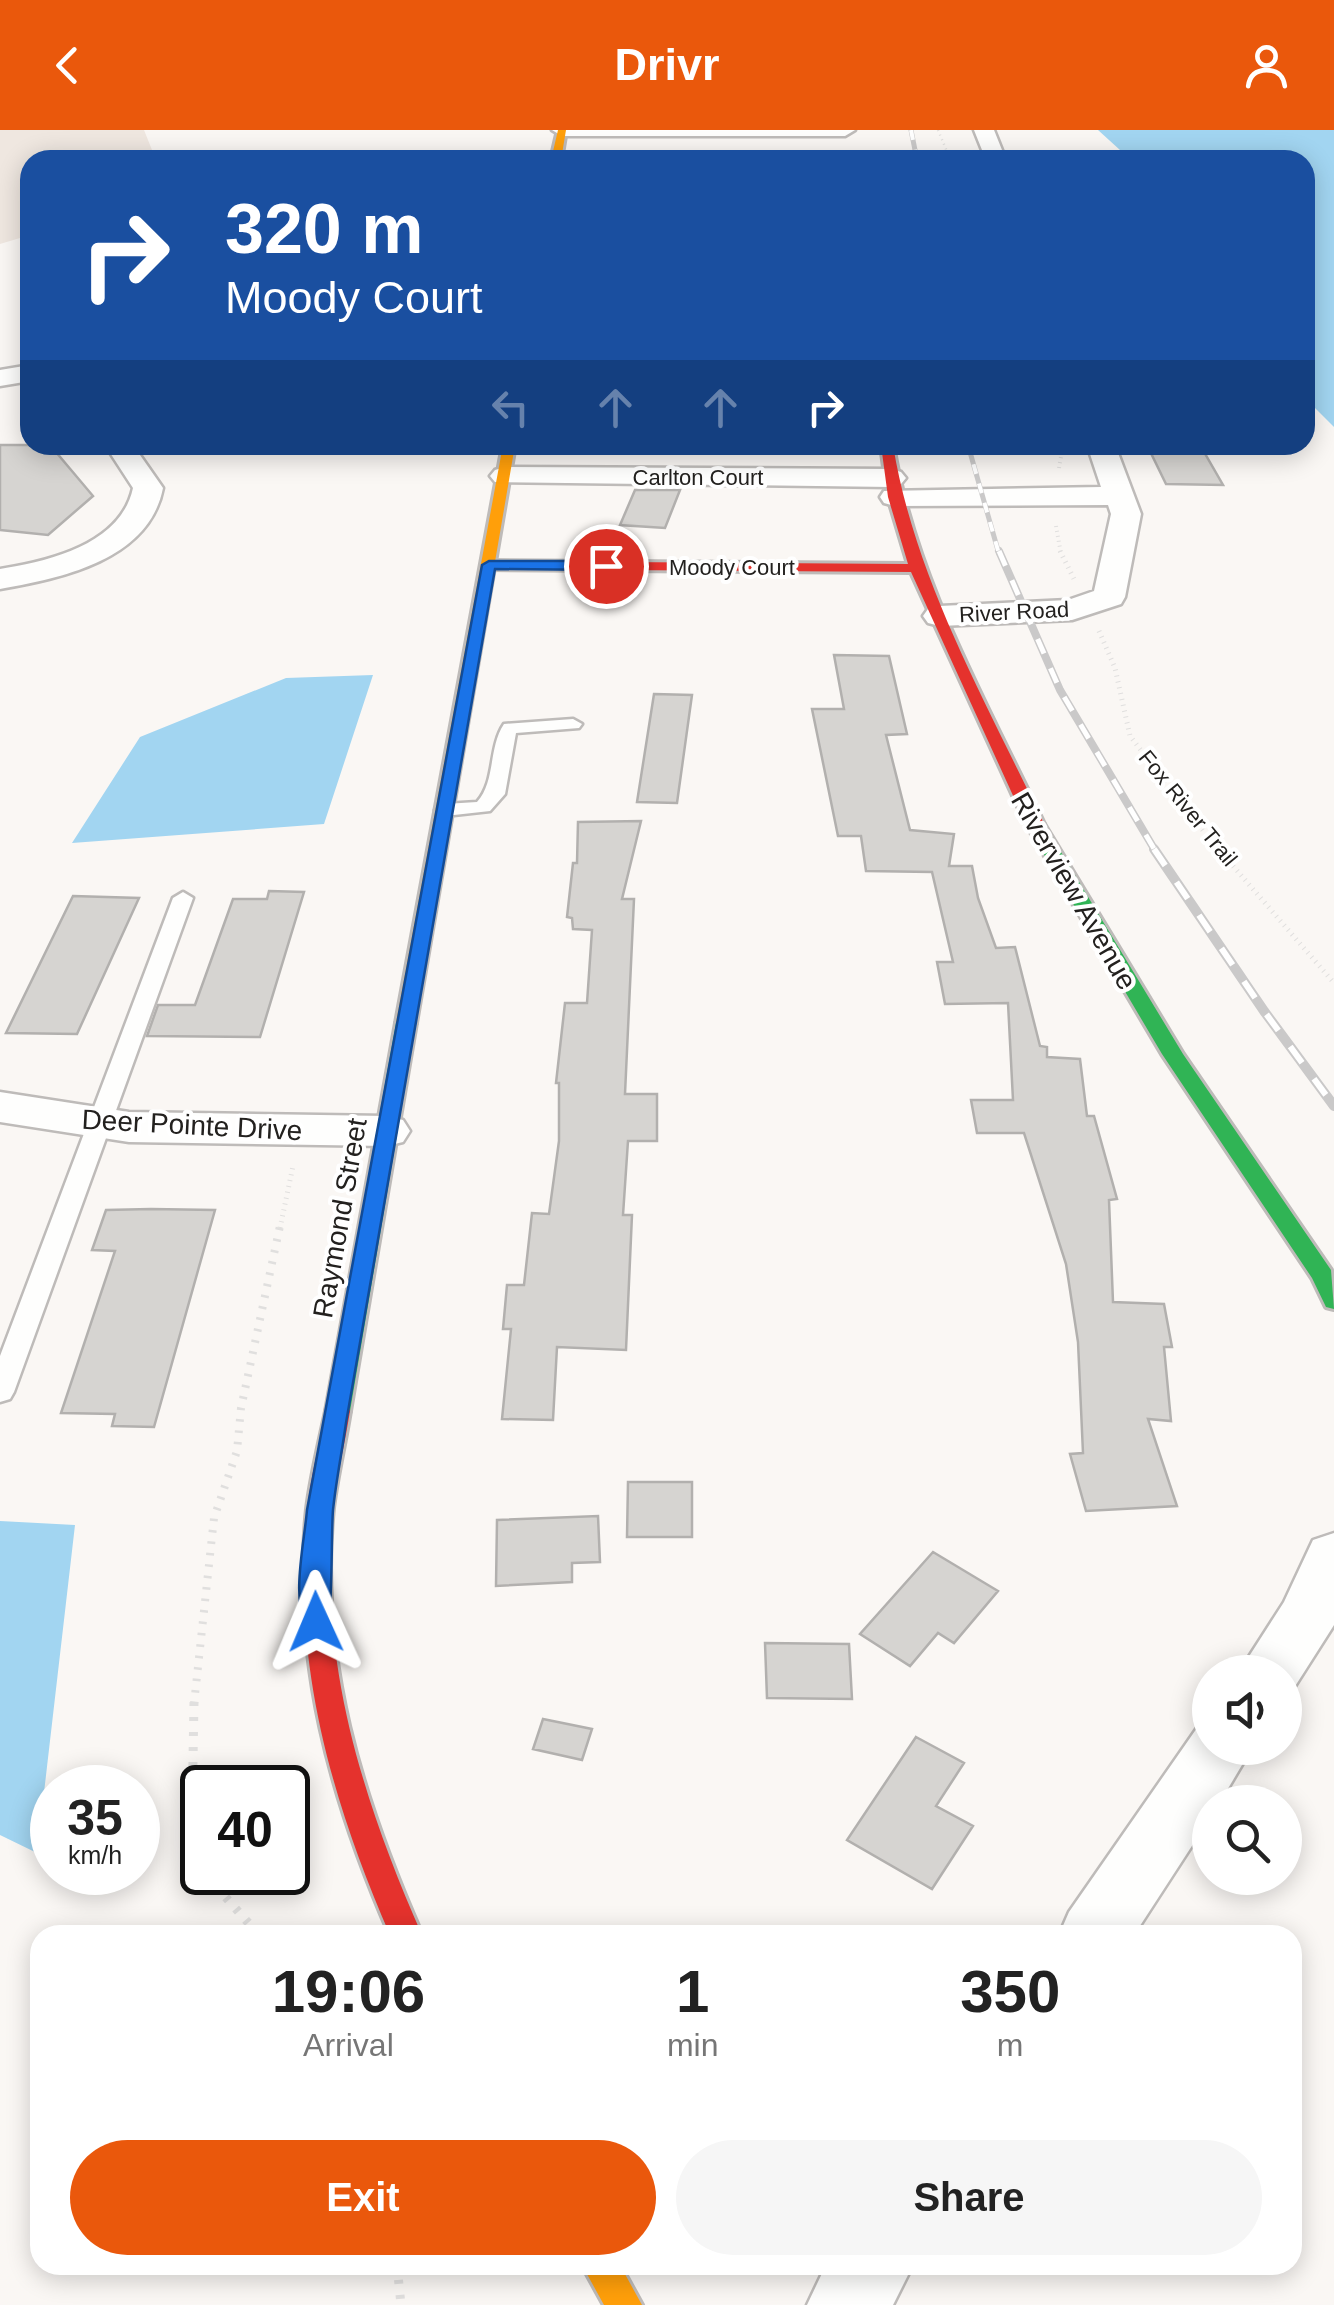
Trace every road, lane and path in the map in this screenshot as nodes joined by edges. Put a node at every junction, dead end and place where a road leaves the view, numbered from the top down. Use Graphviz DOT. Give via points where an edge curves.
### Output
graph roads {
  1 [pos="562,130"];
  2 [pos="846,130"];
  3 [pos="126,455"];
  4 [pos="508,455"];
  5 [pos="888,455"];
  6 [pos="1105,455"];
  7 [pos="505,476"];
  8 [pos="893,487"];
  9 [pos="1119,496"];
  10 [pos="489,565"];
  11 [pos="916,568"];
  12 [pos="0,579"];
  13 [pos="1088,607"];
  14 [pos="940,616"];
  15 [pos="573,724"];
  16 [pos="444,810"];
  17 [pos="183,898"];
  18 [pos="1334,983"];
  19 [pos="0,1107"];
  20 [pos="100,1124"];
  21 [pos="300,1131"];
  22 [pos="386,1131"];
  23 [pos="1334,1301"];
  24 [pos="0,1392"];
  25 [pos="1334,1557"];
  26 [pos="1282,1655"];
  27 [pos="192,1765"];
  28 [pos="1209,1765"];
  29 [pos="224,1895"];
  30 [pos="249,1925"];
  31 [pos="402,1925"];
  32 [pos="1101,1925"];
  33 [pos="398,2275"];
  34 [pos="606,2275"];
  35 [pos="867,2275"];
  36 [pos="400,2305"];
  37 [pos="624,2305"];
  38 [pos="847,2305"];
  1 -- 2 [label="street"];
  3 -- 12 [label="street" via="148,488 145,514 99,548"];
  4 -- 7 [label="street, Raymond Street"];
  5 -- 8 [label="street, Riverview Avenue"];
  6 -- 9 [label="street, River Road"];
  7 -- 8 [label="street, Carlton Court"];
  7 -- 10 [label="street, Raymond Street"];
  8 -- 9 [label="street, Carlton Court" via="981,497"];
  8 -- 11 [label="street, Riverview Avenue"];
  9 -- 13 [label="street, River Road" via="1126,514 1108,596"];
  10 -- 11 [label="street, Moody Court"];
  10 -- 16 [label="street, Raymond Street"];
  11 -- 14 [label="street, Riverview Avenue"];
  13 -- 14 [label="street, River Road"];
  13 -- 18 [label="path, Fox River Trail" via="1115,668 1130,736"];
  14 -- 23 [label="street, Riverview Avenue" via="1017,791 1108,956"];
  15 -- 16 [label="lane" via="510,728 495,794 483,806"];
  16 -- 22 [label="street, Raymond Street"];
  17 -- 20 [label="lane"];
  19 -- 20 [label="street, Deer Pointe Drive"];
  20 -- 21 [label="street, Deer Pointe Drive"];
  20 -- 24 [label="lane"];
  21 -- 22 [label="street, Deer Pointe Drive"];
  21 -- 27 [label="path" via="237,1451 214,1518"];
  22 -- 31 [label="street, Raymond Street" via="320,1510 314,1592 321,1680 346,1794"];
  25 -- 26 [label="street"];
  28 -- 32 [label="street"];
  29 -- 30 [label="path"];
  33 -- 36 [label="path"];
  34 -- 37 [label="street"];
  35 -- 38 [label="street"];
}
